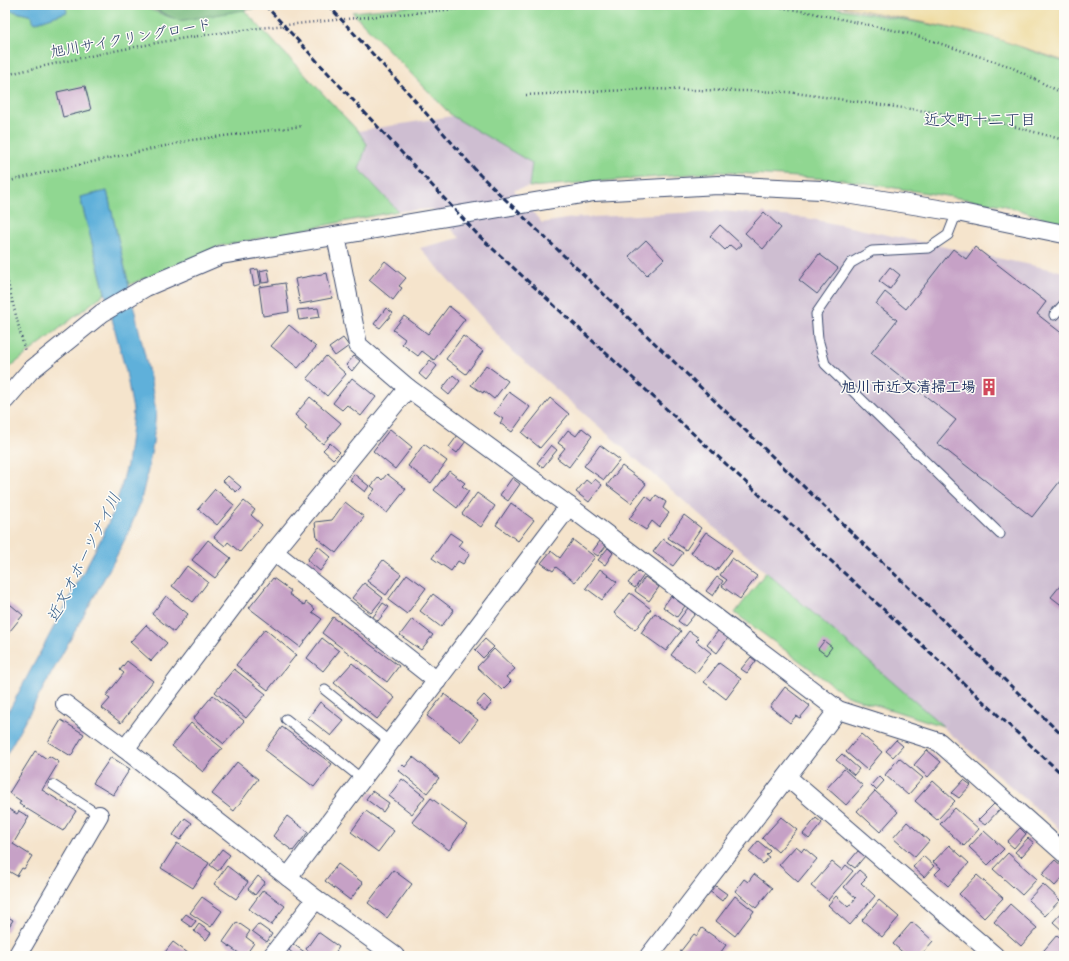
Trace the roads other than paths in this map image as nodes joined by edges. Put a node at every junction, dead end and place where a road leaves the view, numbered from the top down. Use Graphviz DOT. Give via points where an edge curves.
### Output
graph roads {
  1 [pos="957,212"];
  2 [pos="1064,234"];
  3 [pos="336,236"];
  4 [pos="1064,304"];
  5 [pos="1054,315"];
  6 [pos="408,388"];
  7 [pos="5,400"];
  8 [pos="569,506"];
  9 [pos="1000,534"];
  10 [pos="274,552"];
  11 [pos="437,680"];
  12 [pos="325,690"];
  13 [pos="65,704"];
  14 [pos="838,710"];
  15 [pos="286,719"];
  16 [pos="390,742"];
  17 [pos="125,749"];
  18 [pos="787,777"];
  19 [pos="362,779"];
  20 [pos="53,785"];
  21 [pos="99,815"];
  22 [pos="1064,853"];
  23 [pos="288,877"];
  24 [pos="316,899"];
  25 [pos="18,956"];
  26 [pos="272,956"];
  27 [pos="394,956"];
  28 [pos="649,956"];
  29 [pos="995,956"];
  1 -- 2 [label="street"];
  1 -- 3 [label="street" via="821,190 718,185 594,192"];
  1 -- 9 [label="lane" via="948,235 929,248 872,251 851,263 816,314 818,339 825,364"];
  3 -- 6 [label="street" via="358,345"];
  3 -- 7 [label="street" via="221,255 146,287 102,313 30,371"];
  4 -- 5 [label="lane"];
  6 -- 8 [label="street"];
  6 -- 10 [label="street"];
  8 -- 11 [label="street"];
  8 -- 14 [label="street"];
  10 -- 11 [label="street"];
  10 -- 17 [label="street"];
  11 -- 16 [label="street"];
  12 -- 16 [label="lane"];
  13 -- 17 [label="street"];
  14 -- 18 [label="street"];
  14 -- 22 [label="street" via="939,742"];
  15 -- 19 [label="lane"];
  16 -- 19 [label="street"];
  17 -- 23 [label="street"];
  18 -- 28 [label="street"];
  18 -- 29 [label="street"];
  19 -- 23 [label="street"];
  20 -- 21 [label="lane"];
  21 -- 25 [label="street"];
  23 -- 24 [label="street"];
  24 -- 26 [label="street"];
  24 -- 27 [label="street"];
}
